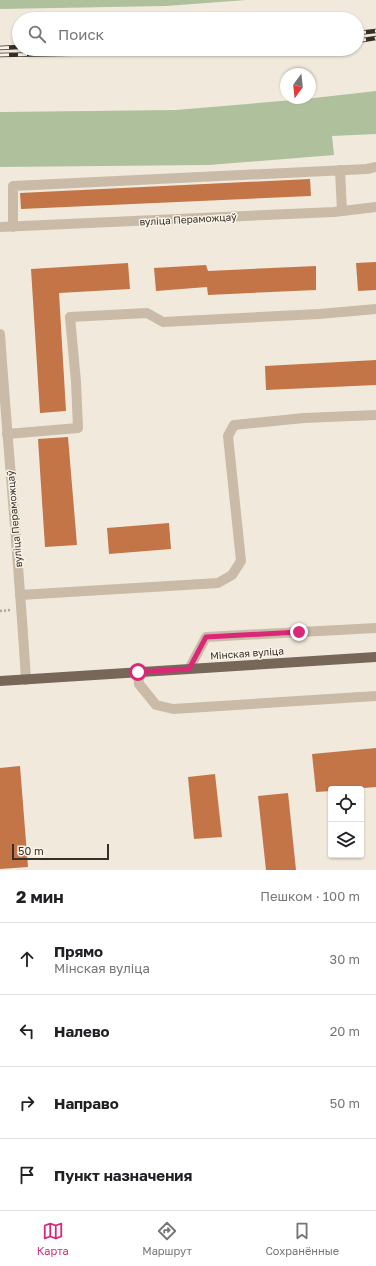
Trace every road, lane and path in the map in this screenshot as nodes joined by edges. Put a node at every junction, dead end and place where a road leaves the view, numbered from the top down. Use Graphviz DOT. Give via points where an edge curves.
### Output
graph roads {
  1 [pos="376,167"];
  2 [pos="340,170"];
  3 [pos="376,207"];
  4 [pos="342,211"];
  5 [pos="0,227"];
  6 [pos="13,227"];
  7 [pos="376,309"];
  8 [pos="0,334"];
  9 [pos="376,414"];
  10 [pos="7,434"];
  11 [pos="20,595"];
  12 [pos="376,628"];
  13 [pos="376,657"];
  14 [pos="189,669"];
  15 [pos="138,672"];
  16 [pos="26,680"];
  17 [pos="0,681"];
  18 [pos="376,696"];
  1 -- 2 [label="street"];
  2 -- 4 [label="street"];
  2 -- 6 [label="street" via="13,186"];
  3 -- 4 [label="street, вуліца Пераможцаў"];
  4 -- 6 [label="street, вуліца Пераможцаў"];
  5 -- 6 [label="street, вуліца Пераможцаў"];
  7 -- 10 [label="street" via="163,322 147,313 70,317 78,428"];
  8 -- 10 [label="street, вуліца Пераможцаў"];
  9 -- 11 [label="street" via="234,425 228,436 241,561 232,575 218,583"];
  10 -- 11 [label="street, вуліца Пераможцаў"];
  11 -- 16 [label="street, вуліца Пераможцаў"];
  12 -- 14 [label="street" via="206,637"];
  13 -- 14 [label="main road, Мінская вуліца"];
  14 -- 15 [label="main road, Мінская вуліца"];
  15 -- 16 [label="main road, Мінская вуліца"];
  15 -- 18 [label="street" via="139,684 156,705 173,709"];
  16 -- 17 [label="main road, Мінская вуліца"];
}
